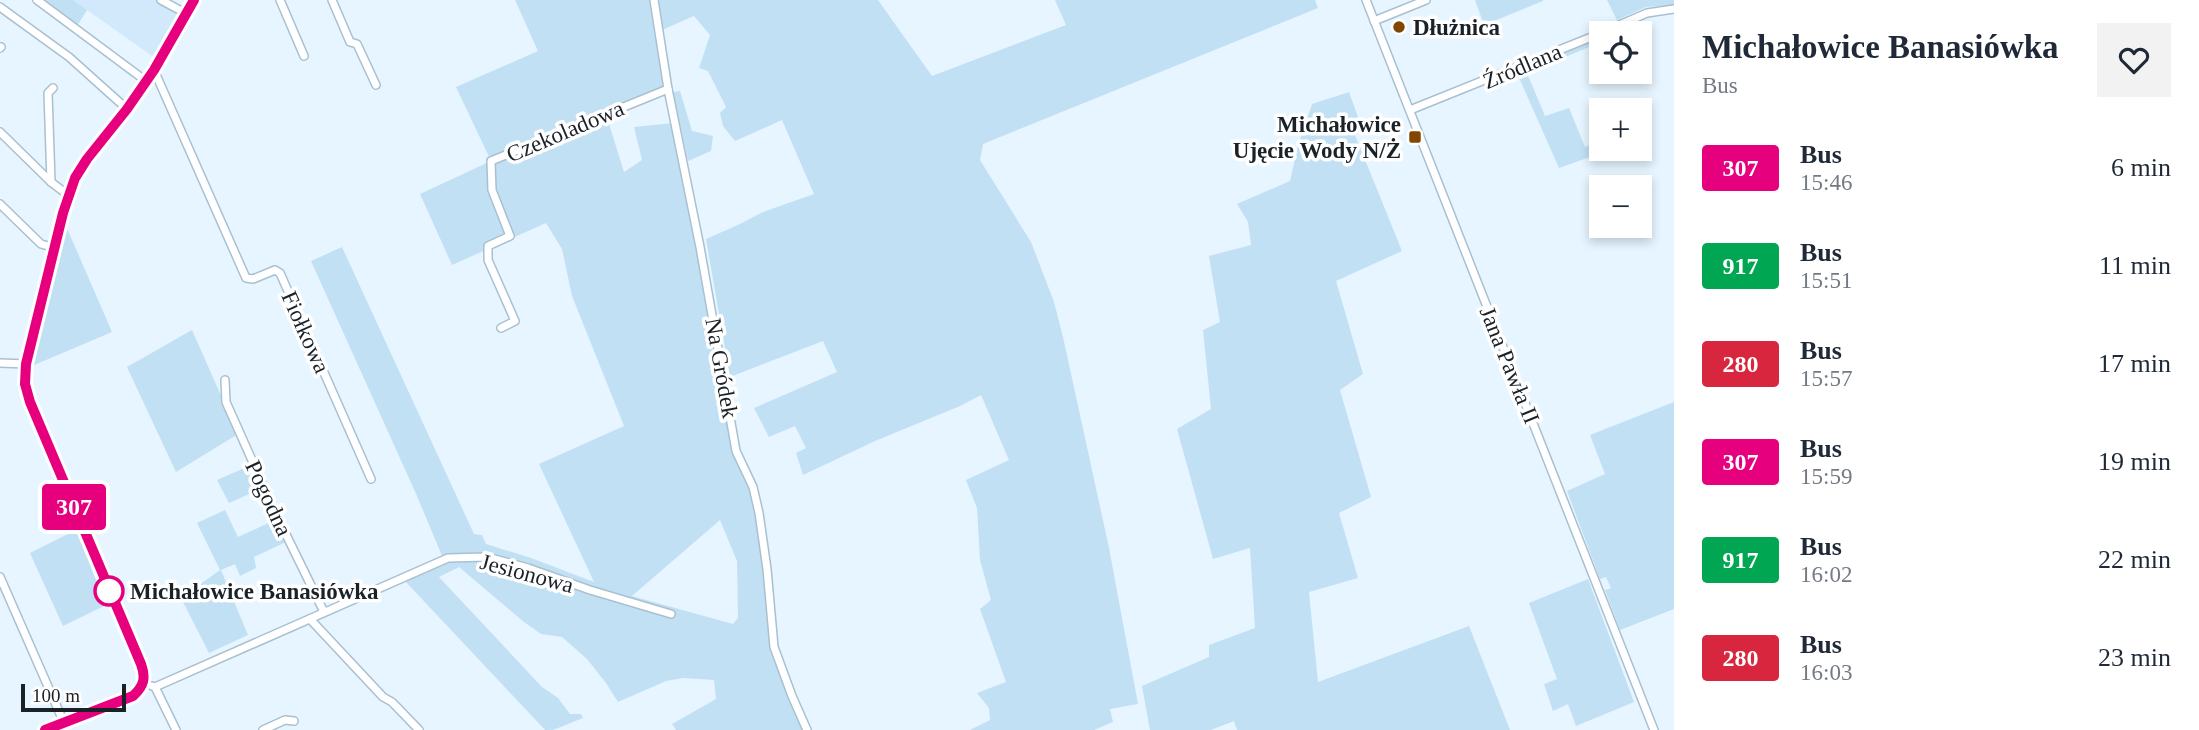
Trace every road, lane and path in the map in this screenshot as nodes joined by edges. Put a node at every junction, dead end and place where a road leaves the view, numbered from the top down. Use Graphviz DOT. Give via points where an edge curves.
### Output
graph roads {
  1 [pos="37,0"];
  2 [pos="161,0"];
  3 [pos="194,0"];
  4 [pos="280,0"];
  5 [pos="332,0"];
  6 [pos="654,0"];
  7 [pos="1366,0"];
  8 [pos="1426,0"];
  9 [pos="0,7"];
  10 [pos="1674,9"];
  11 [pos="187,14"];
  12 [pos="1374,21"];
  13 [pos="304,56"];
  14 [pos="154,70"];
  15 [pos="146,81"];
  16 [pos="376,85"];
  17 [pos="53,88"];
  18 [pos="668,89"];
  19 [pos="127,109"];
  20 [pos="1410,110"];
  21 [pos="0,132"];
  22 [pos="51,182"];
  23 [pos="68,195"];
  24 [pos="0,204"];
  25 [pos="55,248"];
  26 [pos="501,328"];
  27 [pos="0,363"];
  28 [pos="26,364"];
  29 [pos="225,380"];
  30 [pos="371,479"];
  31 [pos="0,577"];
  32 [pos="324,612"];
  33 [pos="671,614"];
  34 [pos="310,619"];
  35 [pos="143,683"];
  36 [pos="155,687"];
  37 [pos="294,721"];
  38 [pos="64,723"];
  39 [pos="45,730"];
  40 [pos="176,730"];
  41 [pos="263,730"];
  42 [pos="419,730"];
  43 [pos="807,730"];
  44 [pos="1654,730"];
  1 -- 15 [label="street"];
  2 -- 11 [label="street"];
  3 -- 11 [label="street"];
  4 -- 13 [label="street"];
  5 -- 16 [label="street"];
  6 -- 18 [label="street, Na Gródek"];
  7 -- 12 [label="street, Jana Pawła II"];
  8 -- 12 [label="street"];
  9 -- 19 [label="street" via="69,57"];
  10 -- 20 [label="street, Źródlana" via="1647,13"];
  11 -- 14 [label="street"];
  12 -- 20 [label="street, Jana Pawła II"];
  14 -- 15 [label="street"];
  14 -- 30 [label="street, Fiołkowa" via="246,278 275,270 280,273"];
  15 -- 19 [label="street"];
  17 -- 22 [label="street" via="48,93"];
  18 -- 26 [label="street, Czekoladowa" via="491,161 492,190 510,236 488,246 488,260 515,321"];
  18 -- 43 [label="street, Na Gródek" via="736,451 759,513 774,647"];
  19 -- 23 [label="street" via="87,159"];
  20 -- 44 [label="street, Jana Pawła II"];
  21 -- 22 [label="street"];
  22 -- 23 [label="street"];
  23 -- 25 [label="street"];
  24 -- 25 [label="street" via="41,244"];
  25 -- 28 [label="street"];
  27 -- 28 [label="street"];
  28 -- 35 [label="street" via="27,394 141,664"];
  29 -- 32 [label="street, Pogodna" via="226,402"];
  31 -- 38 [label="street"];
  32 -- 33 [label="street, Jesionowa" via="448,558 487,557"];
  32 -- 34 [label="street, Jesionowa"];
  34 -- 36 [label="street, Jesionowa"];
  34 -- 42 [label="street"];
  35 -- 36 [label="street"];
  35 -- 38 [label="street" via="133,696"];
  36 -- 40 [label="street"];
  37 -- 41 [label="street"];
  38 -- 39 [label="street"];
}
